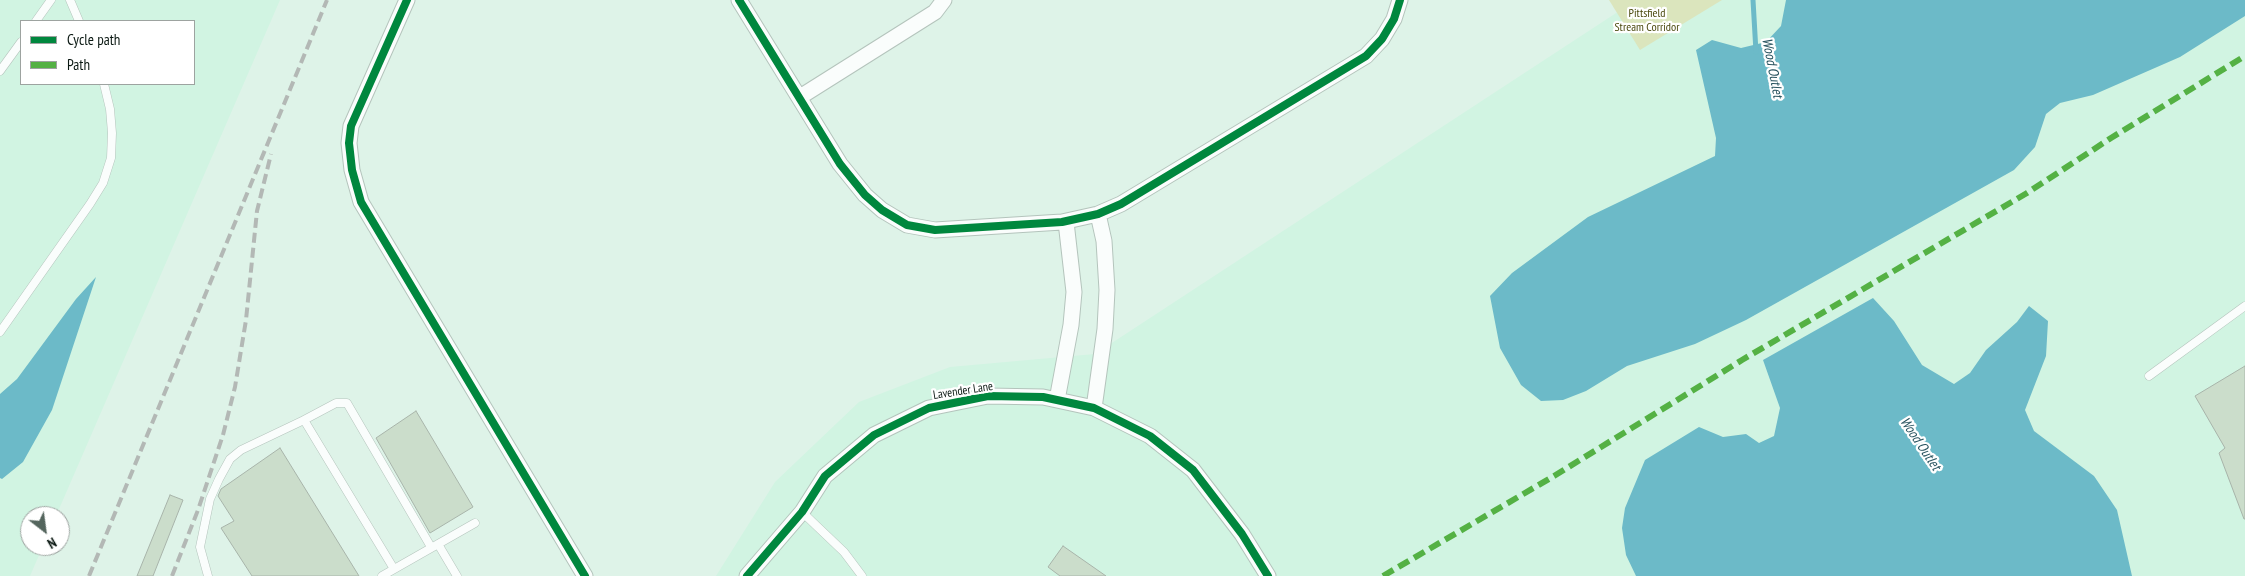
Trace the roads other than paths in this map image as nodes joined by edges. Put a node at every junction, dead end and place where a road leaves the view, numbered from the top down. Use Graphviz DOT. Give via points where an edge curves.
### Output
graph roads {
  1 [pos="51,0"];
  2 [pos="70,0"];
  3 [pos="407,0"];
  4 [pos="739,0"];
  5 [pos="944,0"];
  6 [pos="1400,0"];
  7 [pos="37,20"];
  8 [pos="79,20"];
  9 [pos="20,43"];
  10 [pos="0,71"];
  11 [pos="104,85"];
  12 [pos="800,97"];
  13 [pos="1098,214"];
  14 [pos="1066,222"];
  15 [pos="2245,306"];
  16 [pos="3,322"];
  17 [pos="0,332"];
  18 [pos="2149,376"];
  19 [pos="1057,400"];
  20 [pos="1094,408"];
  21 [pos="304,420"];
  22 [pos="802,512"];
  23 [pos="475,523"];
  24 [pos="434,546"];
  25 [pos="394,569"];
  26 [pos="208,576"];
  27 [pos="382,576"];
  28 [pos="457,576"];
  29 [pos="585,576"];
  30 [pos="747,576"];
  31 [pos="862,576"];
  32 [pos="1268,576"];
  1 -- 7 [label="lane"];
  2 -- 8 [label="lane"];
  3 -- 29 [label="street" via="351,126 352,170 361,202"];
  4 -- 12 [label="street"];
  5 -- 12 [label="street" via="935,12"];
  6 -- 13 [label="street" via="1394,19 1382,39 1366,56 1121,204"];
  9 -- 10 [label="lane"];
  11 -- 16 [label="lane" via="112,133 111,158 103,183"];
  12 -- 14 [label="street" via="840,164 865,195 906,225 935,230"];
  13 -- 14 [label="street"];
  13 -- 20 [label="street" via="1104,240 1107,290"];
  14 -- 19 [label="street" via="1074,292"];
  15 -- 18 [label="lane"];
  16 -- 17 [label="lane"];
  19 -- 20 [label="street, Lavender Lane"];
  19 -- 22 [label="street, Lavender Lane" via="988,396 929,408 874,434 825,476"];
  20 -- 32 [label="street, Lavender Lane" via="1150,436 1193,470 1242,534"];
  21 -- 24 [label="lane" via="336,403 347,403"];
  21 -- 25 [label="lane"];
  21 -- 26 [label="lane" via="241,450 230,459 210,500 200,547"];
  22 -- 30 [label="street, Lavender Lane"];
  22 -- 31 [label="lane" via="844,552"];
  23 -- 24 [label="lane"];
  24 -- 25 [label="lane"];
  24 -- 28 [label="lane"];
  25 -- 27 [label="lane"];
}
